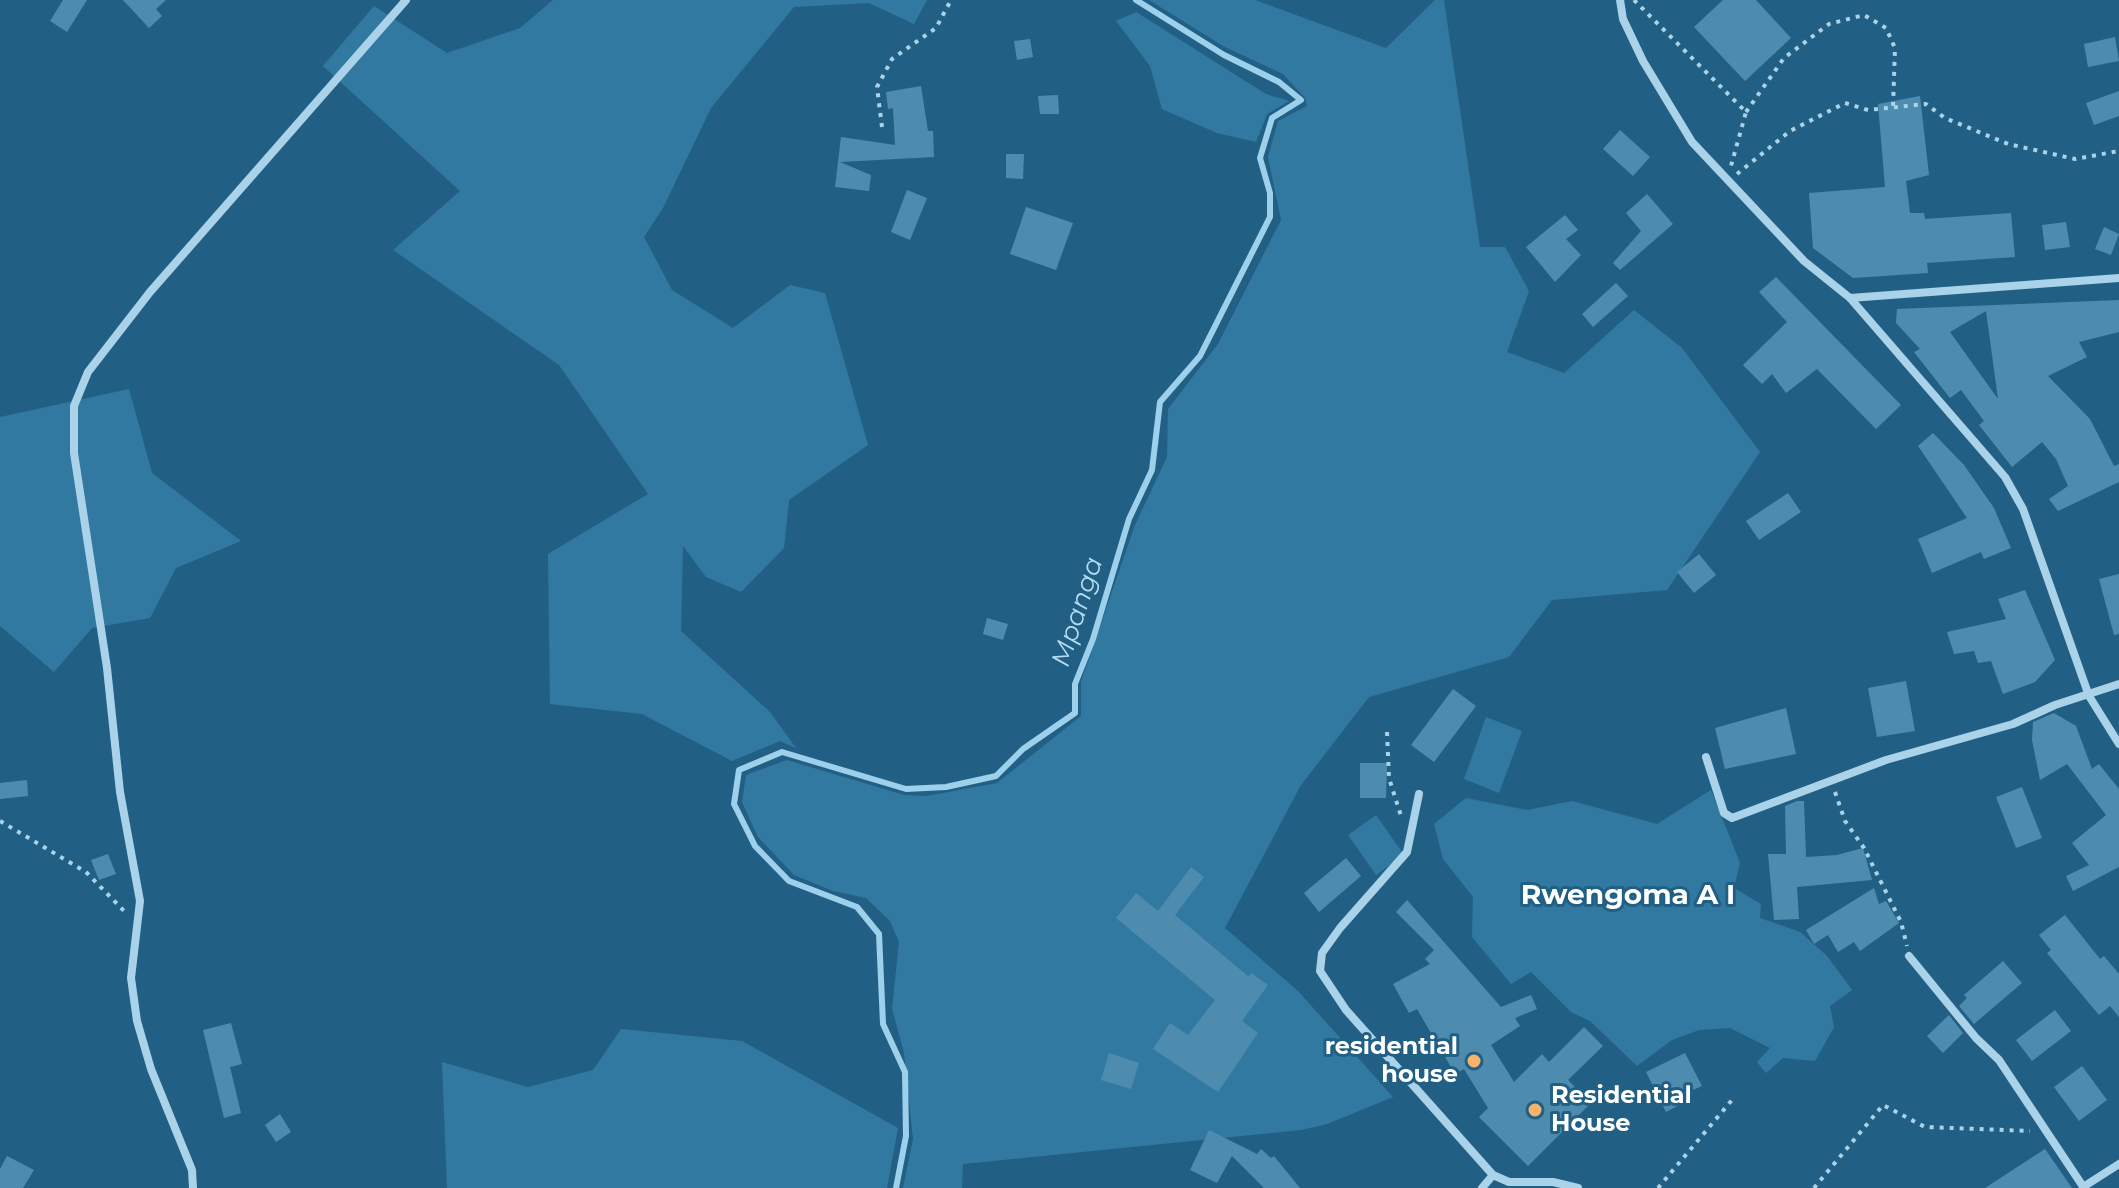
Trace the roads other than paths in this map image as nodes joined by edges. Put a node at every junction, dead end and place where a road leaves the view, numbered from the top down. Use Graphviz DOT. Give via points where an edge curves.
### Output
graph roads {
  1 [pos="406,0"];
  2 [pos="1620,0"];
  3 [pos="2119,278"];
  4 [pos="1850,298"];
  5 [pos="2119,684"];
  6 [pos="2089,696"];
  7 [pos="2119,744"];
  8 [pos="1706,757"];
  9 [pos="1419,794"];
  10 [pos="1909,956"];
  11 [pos="2119,1164"];
  12 [pos="1493,1175"];
  13 [pos="193,1188"];
  14 [pos="1482,1188"];
  15 [pos="1578,1188"];
  16 [pos="2084,1188"];
  1 -- 13 [label="street" via="150,292 88,372 74,406 74,453 140,901 131,978 137,1021 192,1170"];
  2 -- 4 [label="street" via="1643,61 1692,142 1804,261"];
  3 -- 4 [label="street"];
  4 -- 6 [label="street" via="2017,495"];
  5 -- 6 [label="street"];
  6 -- 7 [label="street"];
  6 -- 8 [label="street" via="1917,750 1732,818 1724,813"];
  9 -- 12 [label="street" via="1412,840 1402,861 1340,928 1322,953 1320,971 1346,1010"];
  10 -- 16 [label="street" via="1999,1060"];
  11 -- 16 [label="street"];
  12 -- 14 [label="street"];
  12 -- 15 [label="street" via="1509,1182"];
}
